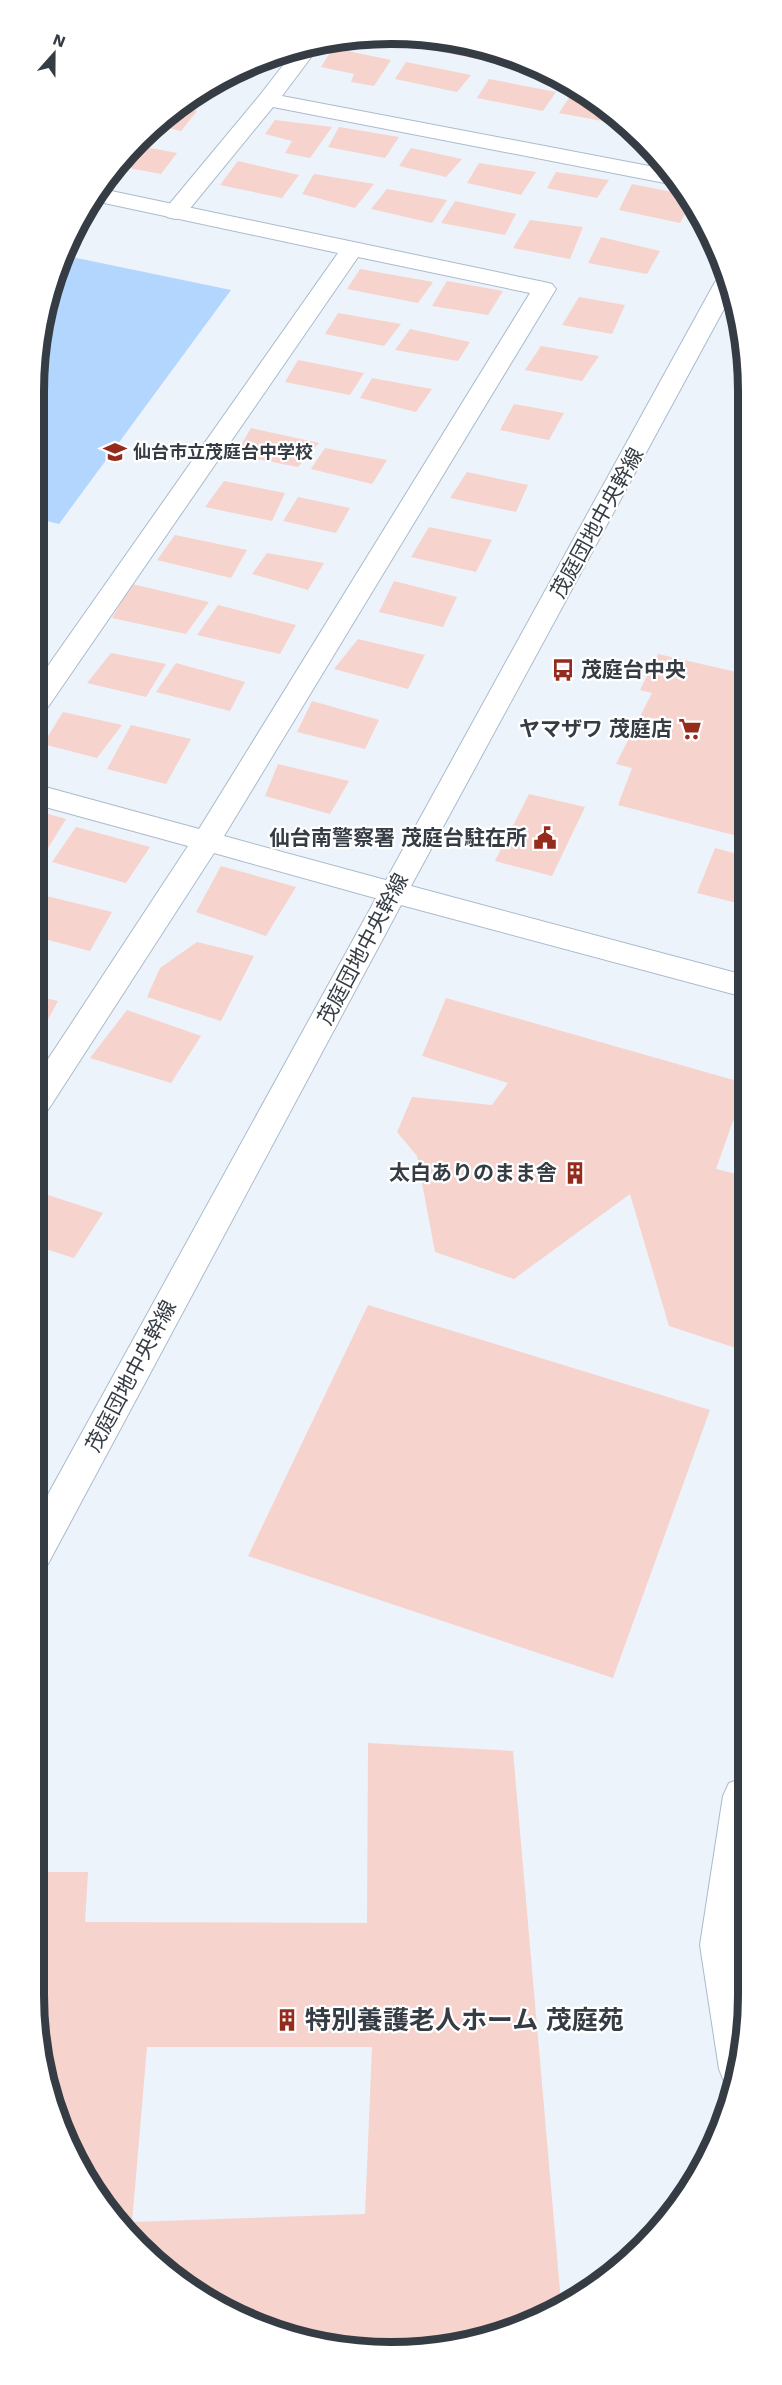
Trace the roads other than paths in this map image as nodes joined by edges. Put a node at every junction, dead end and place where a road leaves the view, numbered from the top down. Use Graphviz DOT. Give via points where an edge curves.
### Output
graph roads {
  1 [pos="302,55"];
  2 [pos="268,100"];
  3 [pos="664,176"];
  4 [pos="103,197"];
  5 [pos="175,212"];
  6 [pos="353,249"];
  7 [pos="723,289"];
  8 [pos="44,691"];
  9 [pos="44,797"];
  10 [pos="207,840"];
  11 [pos="393,892"];
  12 [pos="738,984"];
  13 [pos="44,1090"];
  14 [pos="44,1536"];
  15 [pos="738,1828"];
  16 [pos="736,2042"];
  1 -- 2 [label="street"];
  2 -- 3 [label="street"];
  2 -- 5 [label="street"];
  4 -- 5 [label="street"];
  5 -- 6 [label="street"];
  6 -- 8 [label="street"];
  6 -- 10 [label="street" via="544,289"];
  7 -- 11 [label="street, 茂庭団地中央幹線"];
  9 -- 10 [label="street"];
  10 -- 11 [label="street"];
  10 -- 13 [label="street"];
  11 -- 12 [label="street"];
  11 -- 14 [label="street, 茂庭団地中央幹線"];
  15 -- 16 [label="street" via="720,1945"];
}
